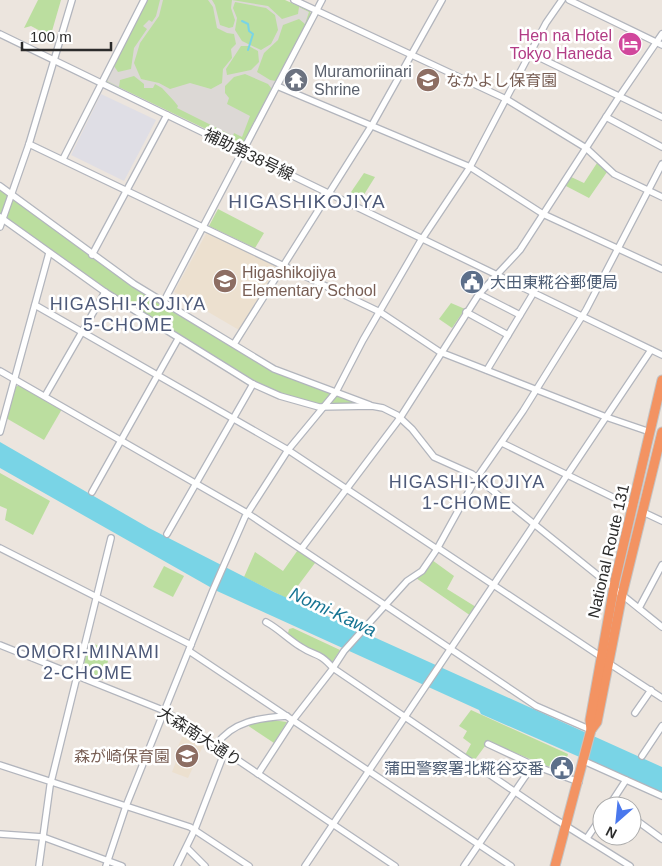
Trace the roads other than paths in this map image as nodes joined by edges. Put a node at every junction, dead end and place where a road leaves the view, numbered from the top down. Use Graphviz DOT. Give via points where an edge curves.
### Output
graph roads {
  1 [pos="72,0"];
  2 [pos="144,0"];
  3 [pos="294,0"];
  4 [pos="322,0"];
  5 [pos="442,0"];
  6 [pos="562,0"];
  7 [pos="569,0"];
  8 [pos="317,11"];
  9 [pos="0,34"];
  10 [pos="662,34"];
  11 [pos="659,44"];
  12 [pos="530,53"];
  13 [pos="411,55"];
  14 [pos="54,59"];
  15 [pos="101,83"];
  16 [pos="277,86"];
  17 [pos="619,97"];
  18 [pos="506,99"];
  19 [pos="167,114"];
  20 [pos="606,116"];
  21 [pos="662,117"];
  22 [pos="372,125"];
  23 [pos="29,144"];
  24 [pos="662,147"];
  25 [pos="586,148"];
  26 [pos="242,150"];
  27 [pos="63,159"];
  28 [pos="662,164"];
  29 [pos="470,167"];
  30 [pos="0,186"];
  31 [pos="127,190"];
  32 [pos="648,190"];
  33 [pos="329,192"];
  34 [pos="12,195"];
  35 [pos="662,197"];
  36 [pos="543,214"];
  37 [pos="2,219"];
  38 [pos="0,226"];
  39 [pos="202,227"];
  40 [pos="422,238"];
  41 [pos="618,248"];
  42 [pos="49,253"];
  43 [pos="92,255"];
  44 [pos="283,266"];
  45 [pos="662,268"];
  46 [pos="496,274"];
  47 [pos="105,292"];
  48 [pos="534,292"];
  49 [pos="478,294"];
  50 [pos="163,303"];
  51 [pos="34,305"];
  52 [pos="380,312"];
  53 [pos="466,312"];
  54 [pos="520,315"];
  55 [pos="582,316"];
  56 [pos="82,333"];
  57 [pos="508,335"];
  58 [pos="178,339"];
  59 [pos="234,344"];
  60 [pos="651,350"];
  61 [pos="440,352"];
  62 [pos="662,355"];
  63 [pos="487,370"];
  64 [pos="0,371"];
  65 [pos="157,376"];
  66 [pos="14,379"];
  67 [pos="662,380"];
  68 [pos="253,384"];
  69 [pos="536,389"];
  70 [pos="336,392"];
  71 [pos="45,396"];
  72 [pos="372,406"];
  73 [pos="325,407"];
  74 [pos="606,417"];
  75 [pos="400,418"];
  76 [pos="233,419"];
  77 [pos="0,432"];
  78 [pos="650,432"];
  79 [pos="662,434"];
  80 [pos="121,439"];
  81 [pos="502,443"];
  82 [pos="288,450"];
  83 [pos="568,475"];
  84 [pos="477,479"];
  85 [pos="196,482"];
  86 [pos="347,489"];
  87 [pos="92,492"];
  88 [pos="633,507"];
  89 [pos="643,512"];
  90 [pos="248,513"];
  91 [pos="662,521"];
  92 [pos="535,526"];
  93 [pos="166,534"];
  94 [pos="111,538"];
  95 [pos="0,548"];
  96 [pos="302,548"];
  97 [pos="437,549"];
  98 [pos="662,565"];
  99 [pos="494,585"];
  100 [pos="614,590"];
  101 [pos="622,595"];
  102 [pos="97,598"];
  103 [pos="385,605"];
  104 [pos="639,608"];
  105 [pos="266,622"];
  106 [pos="662,627"];
  107 [pos="0,645"];
  108 [pos="190,648"];
  109 [pos="452,650"];
  110 [pos="600,656"];
  111 [pos="610,664"];
  112 [pos="332,668"];
  113 [pos="78,676"];
  114 [pos="651,690"];
  115 [pos="662,698"];
  116 [pos="165,711"];
  117 [pos="635,713"];
  118 [pos="287,716"];
  119 [pos="405,718"];
  120 [pos="293,720"];
  121 [pos="661,728"];
  122 [pos="591,732"];
  123 [pos="488,744"];
  124 [pos="216,745"];
  125 [pos="225,751"];
  126 [pos="642,756"];
  127 [pos="584,760"];
  128 [pos="533,764"];
  129 [pos="0,765"];
  130 [pos="369,771"];
  131 [pos="258,774"];
  132 [pos="626,780"];
  133 [pos="52,782"];
  134 [pos="579,782"];
  135 [pos="515,792"];
  136 [pos="615,796"];
  137 [pos="662,796"];
  138 [pos="126,806"];
  139 [pos="642,824"];
  140 [pos="333,825"];
  141 [pos="566,825"];
  142 [pos="195,830"];
  143 [pos="592,831"];
  144 [pos="0,834"];
  145 [pos="43,837"];
  146 [pos="587,838"];
  147 [pos="662,839"];
  148 [pos="479,845"];
  149 [pos="187,848"];
  150 [pos="107,863"];
  151 [pos="39,866"];
  152 [pos="122,866"];
  153 [pos="177,866"];
  154 [pos="205,866"];
  155 [pos="249,866"];
  156 [pos="305,866"];
  157 [pos="395,866"];
  158 [pos="464,866"];
  159 [pos="511,866"];
  160 [pos="555,866"];
  161 [pos="630,866"];
  1 -- 14 [label="street"];
  2 -- 15 [label="street"];
  3 -- 8 [label="street"];
  4 -- 8 [label="street"];
  5 -- 13 [label="street"];
  6 -- 12 [label="street"];
  7 -- 11 [label="street"];
  8 -- 13 [label="street"];
  8 -- 16 [label="street"];
  9 -- 14 [label="street, 補助第38号線"];
  10 -- 11 [label="street"];
  11 -- 17 [label="street"];
  12 -- 17 [label="street"];
  12 -- 18 [label="street"];
  13 -- 18 [label="street"];
  13 -- 22 [label="street"];
  14 -- 15 [label="street, 補助第38号線"];
  14 -- 23 [label="street"];
  15 -- 19 [label="street, 補助第38号線"];
  15 -- 27 [label="street"];
  16 -- 22 [label="street"];
  16 -- 26 [label="street"];
  17 -- 20 [label="street"];
  17 -- 21 [label="street"];
  18 -- 25 [label="street"];
  18 -- 29 [label="street"];
  19 -- 26 [label="street, 補助第38号線"];
  19 -- 31 [label="street"];
  20 -- 24 [label="street"];
  20 -- 25 [label="street"];
  22 -- 29 [label="street"];
  22 -- 33 [label="street"];
  23 -- 27 [label="street"];
  23 -- 34 [label="street"];
  25 -- 32 [label="street" via="614,174"];
  25 -- 36 [label="street"];
  26 -- 33 [label="street, 補助第38号線"];
  26 -- 39 [label="street"];
  27 -- 31 [label="street"];
  28 -- 32 [label="street"];
  29 -- 36 [label="street"];
  29 -- 40 [label="street"];
  30 -- 34 [label="street"];
  31 -- 39 [label="street"];
  31 -- 43 [label="street"];
  32 -- 35 [label="street"];
  32 -- 41 [label="street"];
  33 -- 40 [label="street, 補助第38号線"];
  33 -- 44 [label="street"];
  34 -- 37 [label="street"];
  34 -- 43 [label="street"];
  36 -- 41 [label="street"];
  36 -- 46 [label="street" via="520,250"];
  37 -- 38 [label="street"];
  37 -- 42 [label="street"];
  39 -- 44 [label="street"];
  39 -- 50 [label="street"];
  40 -- 46 [label="street, 補助第38号線"];
  40 -- 52 [label="street"];
  41 -- 45 [label="street"];
  41 -- 55 [label="street"];
  42 -- 47 [label="street"];
  42 -- 51 [label="street"];
  43 -- 50 [label="street"];
  44 -- 52 [label="street"];
  44 -- 59 [label="street"];
  46 -- 48 [label="street, 補助第38号線"];
  46 -- 49 [label="street"];
  47 -- 56 [label="street"];
  47 -- 58 [label="street"];
  48 -- 54 [label="street"];
  48 -- 55 [label="street, 補助第38号線"];
  49 -- 53 [label="street"];
  49 -- 54 [label="street"];
  50 -- 59 [label="street"];
  51 -- 56 [label="street"];
  51 -- 66 [label="street"];
  52 -- 61 [label="street"];
  52 -- 70 [label="street"];
  53 -- 57 [label="street"];
  53 -- 61 [label="street"];
  54 -- 57 [label="street"];
  55 -- 60 [label="street, 補助第38号線"];
  55 -- 69 [label="street"];
  56 -- 65 [label="street"];
  56 -- 71 [label="street"];
  57 -- 63 [label="street"];
  58 -- 65 [label="street"];
  58 -- 68 [label="street"];
  59 -- 70 [label="street" via="274,368"];
  60 -- 62 [label="street, 補助第38号線"];
  60 -- 74 [label="street"];
  61 -- 63 [label="street"];
  61 -- 75 [label="street"];
  63 -- 69 [label="street"];
  64 -- 66 [label="street"];
  65 -- 76 [label="street"];
  65 -- 80 [label="street"];
  66 -- 71 [label="street"];
  66 -- 77 [label="street"];
  67 -- 78 [label="highway, National Route 131"];
  68 -- 73 [label="street" via="280,396"];
  68 -- 76 [label="street"];
  69 -- 74 [label="street"];
  69 -- 81 [label="street"];
  70 -- 72 [label="street"];
  70 -- 73 [label="street"];
  71 -- 80 [label="street"];
  72 -- 73 [label="street"];
  72 -- 75 [label="street"];
  73 -- 82 [label="street"];
  74 -- 78 [label="street"];
  74 -- 83 [label="street"];
  75 -- 84 [label="street" via="434,457"];
  75 -- 86 [label="street"];
  76 -- 82 [label="street"];
  76 -- 85 [label="street"];
  78 -- 88 [label="highway, National Route 131"];
  79 -- 89 [label="highway, National Route 131"];
  80 -- 85 [label="street"];
  80 -- 87 [label="street"];
  81 -- 83 [label="street"];
  81 -- 84 [label="street"];
  82 -- 86 [label="street"];
  82 -- 90 [label="street"];
  83 -- 88 [label="street"];
  83 -- 92 [label="street"];
  84 -- 92 [label="street"];
  84 -- 97 [label="street"];
  85 -- 90 [label="street"];
  85 -- 93 [label="street"];
  86 -- 96 [label="street"];
  86 -- 97 [label="street"];
  88 -- 100 [label="highway, National Route 131"];
  89 -- 91 [label="street"];
  89 -- 101 [label="highway, National Route 131"];
  90 -- 96 [label="street"];
  90 -- 108 [label="street"];
  92 -- 99 [label="street"];
  92 -- 100 [label="street"];
  94 -- 102 [label="street"];
  95 -- 102 [label="street"];
  96 -- 103 [label="street"];
  97 -- 99 [label="street"];
  97 -- 103 [label="street" via="422,571"];
  98 -- 104 [label="street"];
  99 -- 109 [label="street"];
  99 -- 110 [label="street"];
  100 -- 101 [label="street"];
  100 -- 110 [label="highway, National Route 131"];
  101 -- 104 [label="street"];
  101 -- 111 [label="highway, National Route 131"];
  102 -- 108 [label="street"];
  102 -- 113 [label="street"];
  103 -- 109 [label="street"];
  103 -- 112 [label="street"];
  104 -- 106 [label="street"];
  105 -- 112 [label="street" via="279,628 302,648 322,655"];
  107 -- 113 [label="street, 大森南大通り"];
  108 -- 116 [label="street"];
  108 -- 118 [label="street"];
  109 -- 119 [label="street"];
  109 -- 122 [label="street" via="536,706"];
  110 -- 122 [label="highway, National Route 131"];
  111 -- 114 [label="street"];
  111 -- 122 [label="highway, National Route 131" via="597,722"];
  112 -- 119 [label="street"];
  112 -- 120 [label="street"];
  113 -- 116 [label="street, 大森南大通り"];
  113 -- 133 [label="street"];
  114 -- 115 [label="street"];
  114 -- 117 [label="street"];
  116 -- 124 [label="street, 大森南大通り"];
  116 -- 138 [label="street"];
  118 -- 120 [label="street"];
  118 -- 124 [label="street" via="245,722 224,735"];
  119 -- 130 [label="street"];
  119 -- 135 [label="street"];
  120 -- 130 [label="street"];
  120 -- 131 [label="street"];
  121 -- 126 [label="street"];
  122 -- 127 [label="highway"];
  123 -- 128 [label="street"];
  124 -- 125 [label="street, 大森南大通り"];
  125 -- 131 [label="street, 大森南大通り"];
  125 -- 142 [label="street"];
  127 -- 132 [label="street"];
  127 -- 134 [label="highway"];
  128 -- 134 [label="street"];
  128 -- 135 [label="street"];
  129 -- 133 [label="street"];
  130 -- 140 [label="street"];
  130 -- 148 [label="street"];
  131 -- 140 [label="street, 大森南大通り"];
  132 -- 136 [label="street"];
  132 -- 137 [label="street"];
  133 -- 138 [label="street"];
  133 -- 145 [label="street"];
  134 -- 141 [label="highway"];
  135 -- 141 [label="street"];
  135 -- 148 [label="street"];
  138 -- 142 [label="street"];
  138 -- 150 [label="street"];
  139 -- 147 [label="street"];
  140 -- 156 [label="street"];
  140 -- 157 [label="street, 大森南大通り"];
  141 -- 146 [label="street"];
  141 -- 160 [label="highway"];
  142 -- 149 [label="street"];
  142 -- 155 [label="street"];
  143 -- 146 [label="street"];
  144 -- 145 [label="street"];
  145 -- 150 [label="street"];
  145 -- 151 [label="street"];
  146 -- 161 [label="street"];
  148 -- 158 [label="street"];
  148 -- 159 [label="street"];
  149 -- 153 [label="street"];
  149 -- 154 [label="street"];
  150 -- 152 [label="street"];
}
